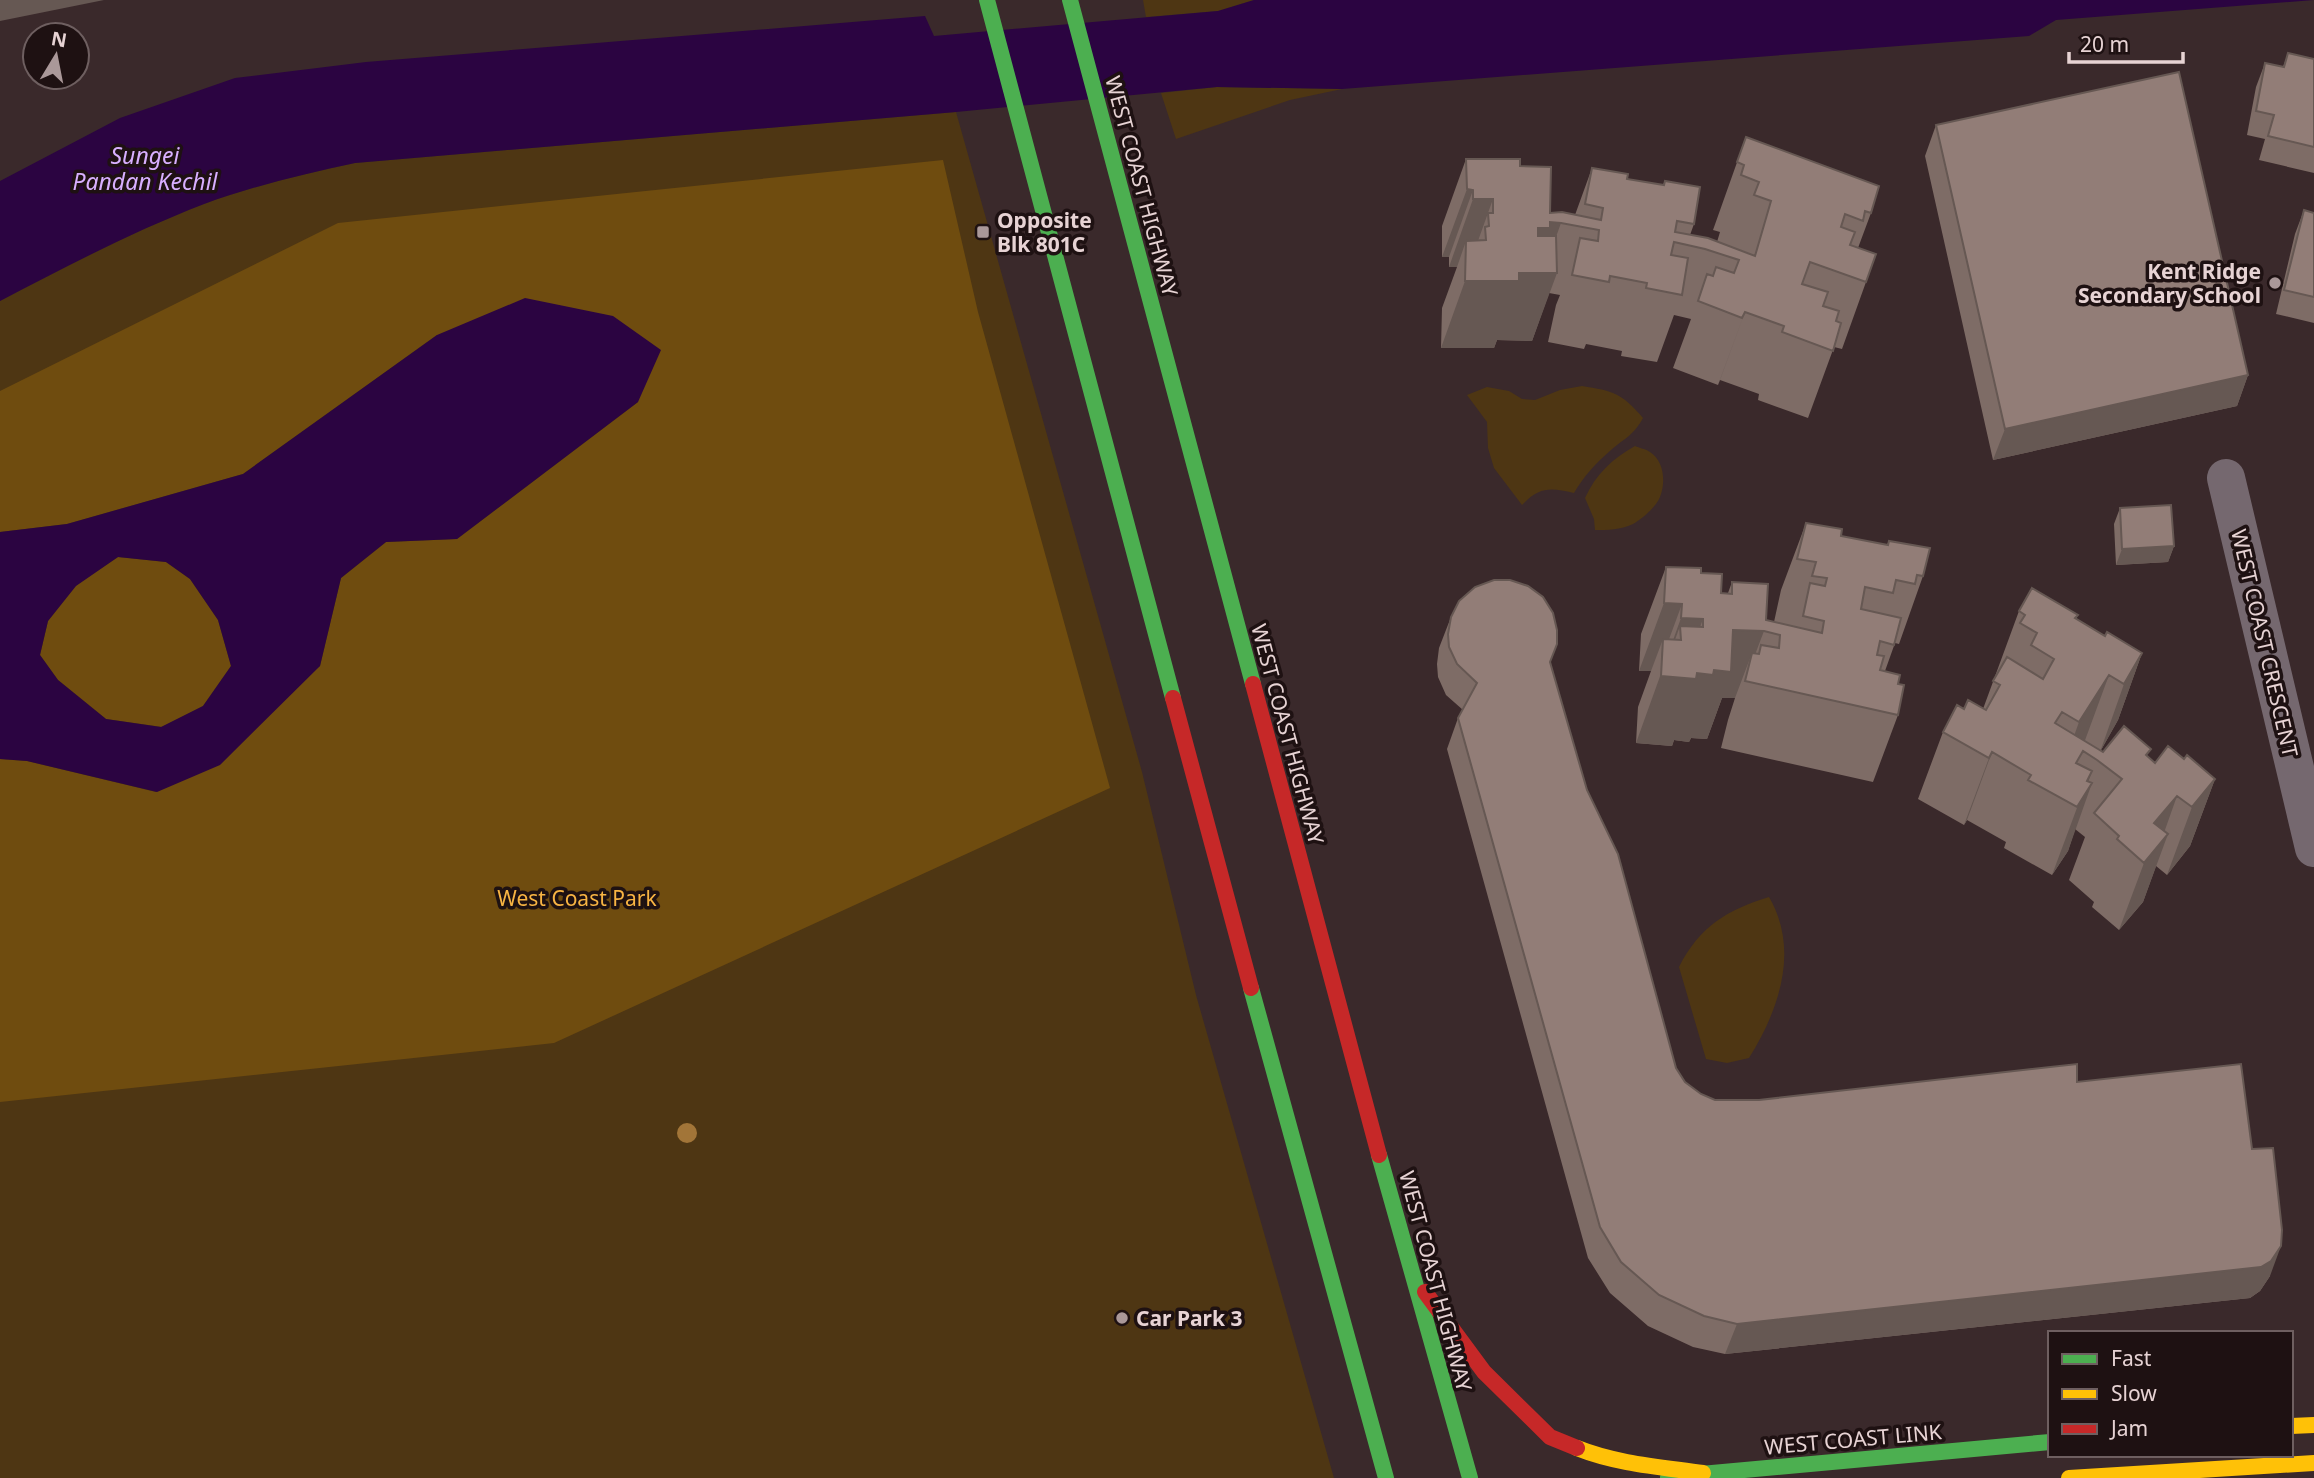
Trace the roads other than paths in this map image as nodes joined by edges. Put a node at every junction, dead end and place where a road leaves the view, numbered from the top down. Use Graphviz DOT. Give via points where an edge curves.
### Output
graph roads {
  1 [pos="987,0"];
  2 [pos="1070,0"];
  3 [pos="2226,478"];
  4 [pos="2314,848"];
  5 [pos="1410,1270"];
  6 [pos="2314,1424"];
  7 [pos="2293,1426"];
  8 [pos="2048,1442"];
  9 [pos="2314,1463"];
  10 [pos="1703,1473"];
  11 [pos="1386,1478"];
  12 [pos="1470,1478"];
  13 [pos="1660,1478"];
  14 [pos="2069,1478"];
  1 -- 11 [label="main road"];
  2 -- 5 [label="main road, WEST COAST HIGHWAY"];
  3 -- 4 [label="street, WEST COAST CRESCENT"];
  5 -- 10 [label="main road" via="1484,1373 1550,1437 1592,1454"];
  5 -- 12 [label="main road, WEST COAST HIGHWAY"];
  6 -- 7 [label="main road"];
  8 -- 10 [label="main road, WEST COAST LINK"];
  9 -- 14 [label="main road"];
  10 -- 13 [label="main road, WEST COAST LINK"];
}
